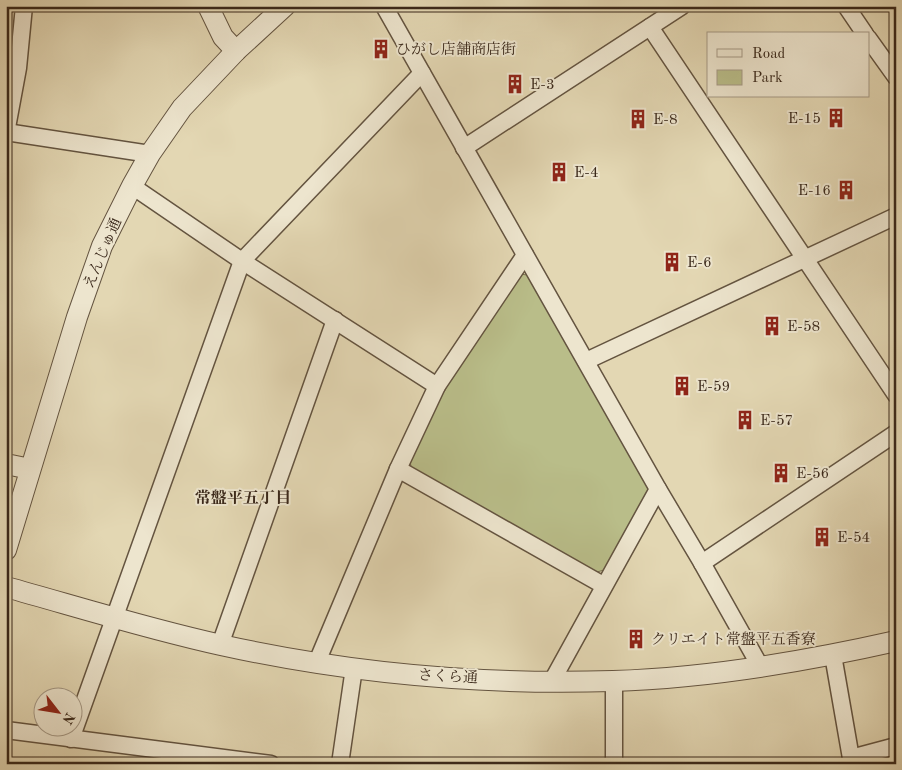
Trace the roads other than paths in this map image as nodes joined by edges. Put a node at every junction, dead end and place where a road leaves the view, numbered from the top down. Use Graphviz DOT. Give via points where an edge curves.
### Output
graph roads {
  1 [pos="24,6"];
  2 [pos="208,6"];
  3 [pos="285,6"];
  4 [pos="384,6"];
  5 [pos="682,6"];
  6 [pos="846,6"];
  7 [pos="650,27"];
  8 [pos="864,32"];
  9 [pos="870,41"];
  10 [pos="236,51"];
  11 [pos="12,67"];
  12 [pos="422,73"];
  13 [pos="896,77"];
  14 [pos="6,132"];
  15 [pos="464,148"];
  16 [pos="150,154"];
  17 [pos="132,186"];
  18 [pos="896,216"];
  19 [pos="525,255"];
  20 [pos="805,260"];
  21 [pos="242,261"];
  22 [pos="334,320"];
  23 [pos="586,361"];
  24 [pos="437,386"];
  25 [pos="896,395"];
  26 [pos="896,433"];
  27 [pos="6,464"];
  28 [pos="30,469"];
  29 [pos="398,469"];
  30 [pos="658,489"];
  31 [pos="6,550"];
  32 [pos="702,563"];
  33 [pos="603,585"];
  34 [pos="6,587"];
  35 [pos="115,619"];
  36 [pos="896,641"];
  37 [pos="220,645"];
  38 [pos="833,654"];
  39 [pos="317,662"];
  40 [pos="760,666"];
  41 [pos="354,668"];
  42 [pos="552,680"];
  43 [pos="614,681"];
  44 [pos="6,730"];
  45 [pos="71,739"];
  46 [pos="896,746"];
  47 [pos="851,761"];
  48 [pos="271,764"];
  49 [pos="340,764"];
  50 [pos="614,764"];
  1 -- 11 [label="street"];
  2 -- 10 [label="street" via="223,37"];
  3 -- 10 [label="street, えんじゅ通"];
  4 -- 12 [label="street"];
  5 -- 7 [label="street"];
  6 -- 8 [label="street"];
  7 -- 15 [label="street"];
  7 -- 20 [label="street"];
  9 -- 13 [label="street"];
  10 -- 16 [label="street, えんじゅ通" via="182,108"];
  11 -- 14 [label="street"];
  12 -- 15 [label="street"];
  12 -- 21 [label="street"];
  14 -- 16 [label="street"];
  15 -- 19 [label="street"];
  16 -- 17 [label="street, えんじゅ通"];
  17 -- 21 [label="street"];
  17 -- 28 [label="street, えんじゅ通" via="102,246 76,317"];
  18 -- 20 [label="street"];
  19 -- 23 [label="street"];
  19 -- 24 [label="street"];
  20 -- 23 [label="street"];
  20 -- 25 [label="street"];
  21 -- 22 [label="street"];
  21 -- 35 [label="street"];
  22 -- 24 [label="street"];
  22 -- 37 [label="street"];
  23 -- 30 [label="street"];
  24 -- 29 [label="street"];
  26 -- 32 [label="street"];
  27 -- 28 [label="street"];
  28 -- 31 [label="street, えんじゅ通"];
  29 -- 33 [label="street"];
  29 -- 39 [label="street"];
  30 -- 32 [label="street"];
  30 -- 33 [label="street"];
  32 -- 40 [label="street"];
  33 -- 42 [label="street"];
  34 -- 35 [label="street, さくら通"];
  35 -- 37 [label="street, さくら通"];
  35 -- 45 [label="street"];
  36 -- 38 [label="street, さくら通"];
  37 -- 39 [label="street, さくら通"];
  38 -- 40 [label="street, さくら通"];
  38 -- 47 [label="street"];
  39 -- 41 [label="street, さくら通"];
  40 -- 43 [label="street, さくら通"];
  41 -- 42 [label="street, さくら通" via="419,675"];
  41 -- 49 [label="street"];
  42 -- 43 [label="street, さくら通"];
  43 -- 50 [label="street"];
  44 -- 45 [label="street"];
  45 -- 48 [label="street"];
  46 -- 47 [label="street"];
}
